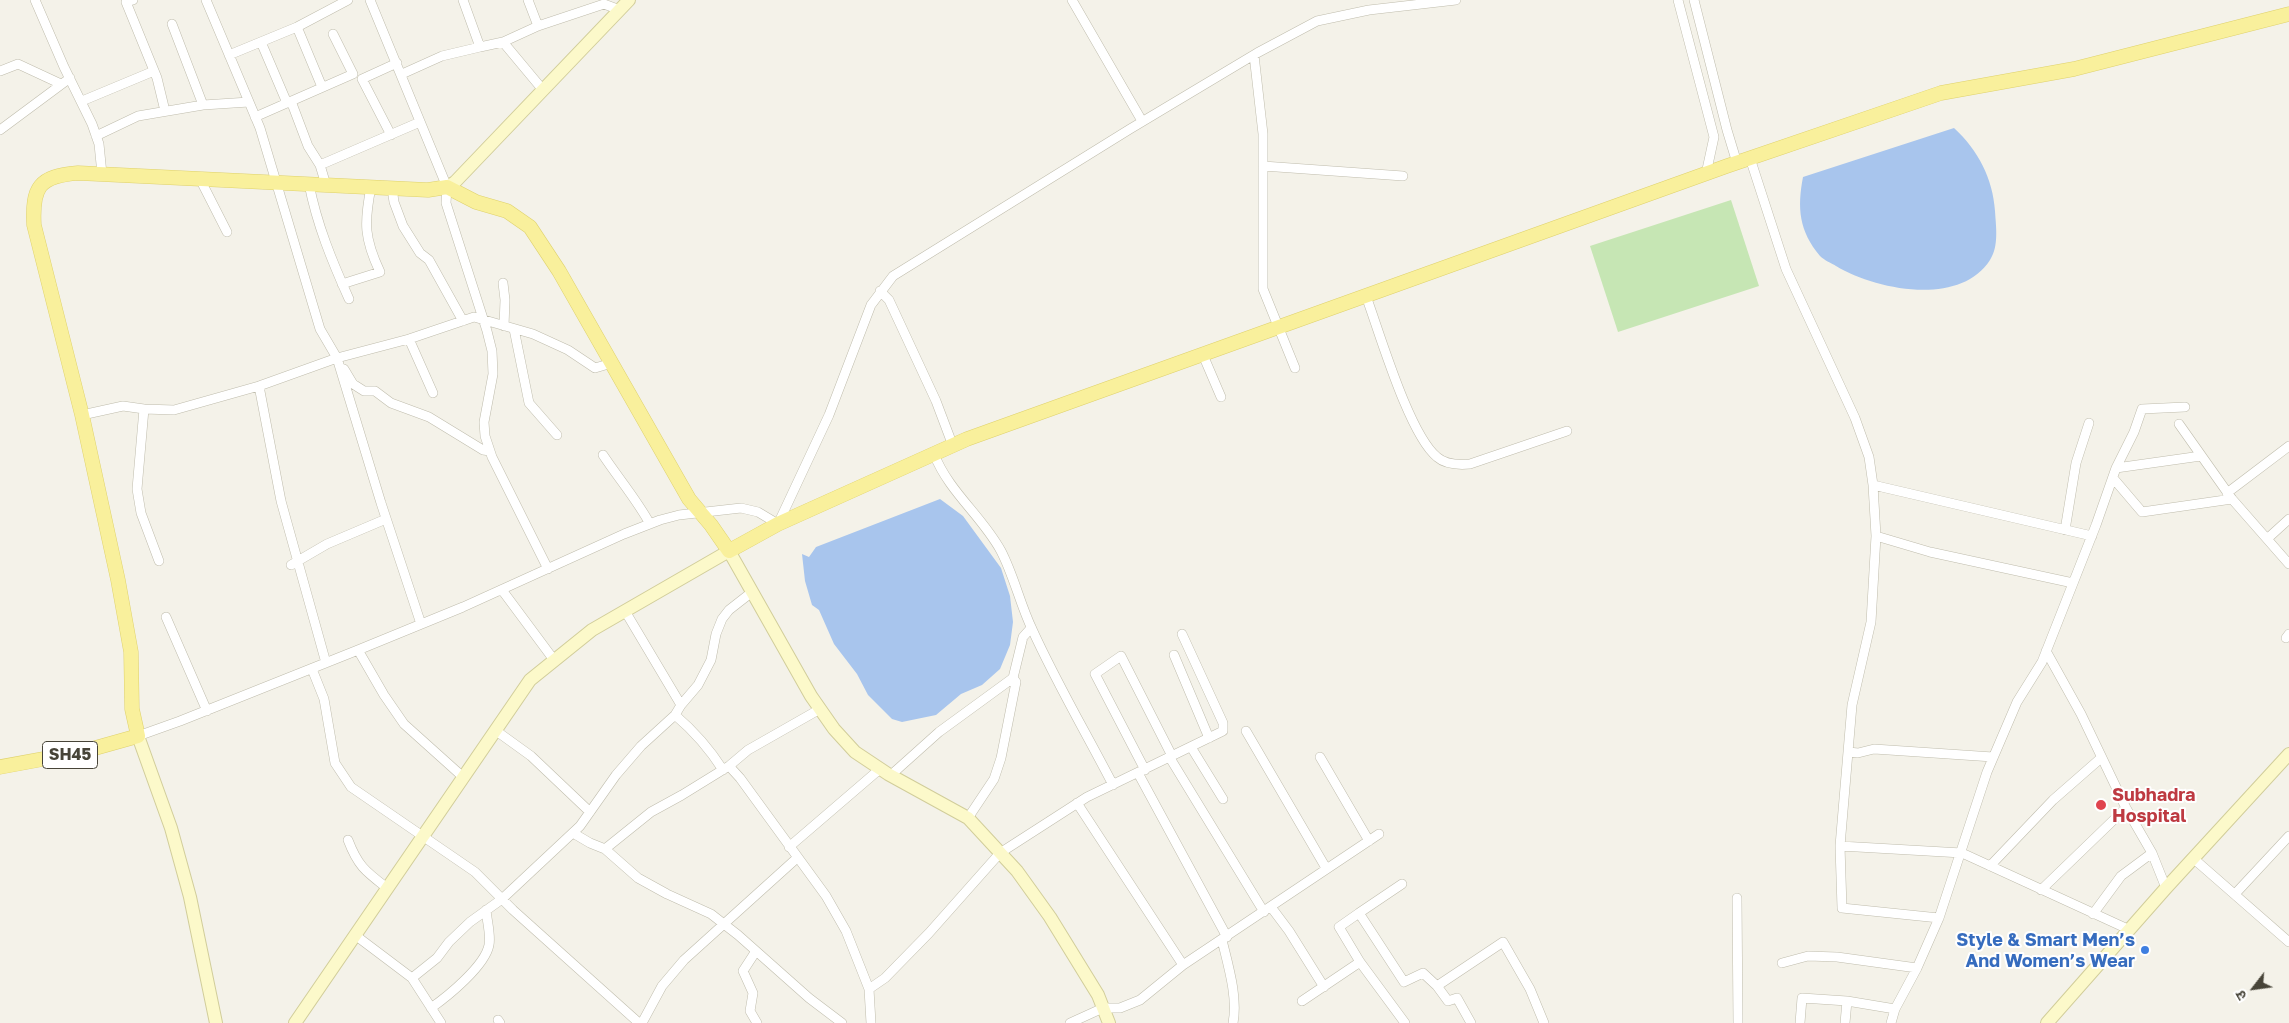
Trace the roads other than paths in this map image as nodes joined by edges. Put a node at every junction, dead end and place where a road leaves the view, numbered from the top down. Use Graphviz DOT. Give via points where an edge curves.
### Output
graph roads {
  1 [pos="35,0"];
  2 [pos="133,0"];
  3 [pos="206,0"];
  4 [pos="348,0"];
  5 [pos="370,0"];
  6 [pos="463,0"];
  7 [pos="528,0"];
  8 [pos="629,0"];
  9 [pos="1072,0"];
  10 [pos="1456,0"];
  11 [pos="1678,0"];
  12 [pos="1694,0"];
  13 [pos="614,6"];
  14 [pos="2289,14"];
  15 [pos="172,24"];
  16 [pos="538,26"];
  17 [pos="297,27"];
  18 [pos="332,34"];
  19 [pos="261,42"];
  20 [pos="503,42"];
  21 [pos="480,47"];
  22 [pos="1254,55"];
  23 [pos="229,56"];
  24 [pos="397,63"];
  25 [pos="0,71"];
  26 [pos="154,71"];
  27 [pos="402,74"];
  28 [pos="70,78"];
  29 [pos="61,84"];
  30 [pos="322,87"];
  31 [pos="543,90"];
  32 [pos="82,101"];
  33 [pos="249,102"];
  34 [pos="289,102"];
  35 [pos="203,105"];
  36 [pos="164,110"];
  37 [pos="255,117"];
  38 [pos="1142,121"];
  39 [pos="420,122"];
  40 [pos="0,130"];
  41 [pos="391,135"];
  42 [pos="96,136"];
  43 [pos="1743,161"];
  44 [pos="320,165"];
  45 [pos="1263,166"];
  46 [pos="102,174"];
  47 [pos="1706,174"];
  48 [pos="1403,176"];
  49 [pos="200,179"];
  50 [pos="277,183"];
  51 [pos="310,184"];
  52 [pos="326,185"];
  53 [pos="371,187"];
  54 [pos="447,187"];
  55 [pos="392,188"];
  56 [pos="227,232"];
  57 [pos="502,282"];
  58 [pos="342,284"];
  59 [pos="880,291"];
  60 [pos="1366,296"];
  61 [pos="349,299"];
  62 [pos="463,321"];
  63 [pos="484,321"];
  64 [pos="504,326"];
  65 [pos="1280,327"];
  66 [pos="514,329"];
  67 [pos="409,339"];
  68 [pos="1203,354"];
  69 [pos="337,358"];
  70 [pos="612,363"];
  71 [pos="1295,368"];
  72 [pos="259,386"];
  73 [pos="433,393"];
  74 [pos="1221,397"];
  75 [pos="2185,408"];
  76 [pos="144,409"];
  77 [pos="82,415"];
  78 [pos="2089,423"];
  79 [pos="2179,424"];
  80 [pos="1567,431"];
  81 [pos="557,435"];
  82 [pos="953,446"];
  83 [pos="2289,446"];
  84 [pos="490,451"];
  85 [pos="934,454"];
  86 [pos="603,455"];
  87 [pos="2201,456"];
  88 [pos="2116,468"];
  89 [pos="2113,478"];
  90 [pos="1873,485"];
  91 [pos="2230,496"];
  92 [pos="702,514"];
  93 [pos="2289,519"];
  94 [pos="386,520"];
  95 [pos="650,524"];
  96 [pos="778,524"];
  97 [pos="2065,530"];
  98 [pos="1876,536"];
  99 [pos="2092,536"];
  100 [pos="2267,539"];
  101 [pos="729,551"];
  102 [pos="159,561"];
  103 [pos="294,563"];
  104 [pos="2289,564"];
  105 [pos="548,569"];
  106 [pos="2073,583"];
  107 [pos="502,590"];
  108 [pos="752,592"];
  109 [pos="625,611"];
  110 [pos="166,618"];
  111 [pos="421,624"];
  112 [pos="1031,628"];
  113 [pos="1182,634"];
  114 [pos="358,650"];
  115 [pos="2046,651"];
  116 [pos="1174,655"];
  117 [pos="554,660"];
  118 [pos="326,664"];
  119 [pos="312,669"];
  120 [pos="1013,678"];
  121 [pos="681,705"];
  122 [pos="820,709"];
  123 [pos="207,711"];
  124 [pos="675,715"];
  125 [pos="495,730"];
  126 [pos="1246,732"];
  127 [pos="138,736"];
  128 [pos="1209,738"];
  129 [pos="1191,747"];
  130 [pos="1848,752"];
  131 [pos="2289,754"];
  132 [pos="1994,756"];
  133 [pos="1171,757"];
  134 [pos="1320,757"];
  135 [pos="2101,758"];
  136 [pos="0,767"];
  137 [pos="726,768"];
  138 [pos="1141,771"];
  139 [pos="886,772"];
  140 [pos="463,777"];
  141 [pos="1113,785"];
  142 [pos="1223,799"];
  143 [pos="1077,803"];
  144 [pos="2126,808"];
  145 [pos="590,812"];
  146 [pos="968,818"];
  147 [pos="573,832"];
  148 [pos="1379,834"];
  149 [pos="422,835"];
  150 [pos="2289,836"];
  151 [pos="348,840"];
  152 [pos="1369,840"];
  153 [pos="1840,846"];
  154 [pos="789,847"];
  155 [pos="605,849"];
  156 [pos="1000,853"];
  157 [pos="1962,853"];
  158 [pos="2152,853"];
  159 [pos="797,858"];
  160 [pos="2194,859"];
  161 [pos="1990,866"];
  162 [pos="1326,868"];
  163 [pos="1402,884"];
  164 [pos="387,888"];
  165 [pos="2166,888"];
  166 [pos="2041,890"];
  167 [pos="2235,894"];
  168 [pos="1737,898"];
  169 [pos="502,899"];
  170 [pos="486,910"];
  171 [pos="1267,910"];
  172 [pos="1359,913"];
  173 [pos="2094,914"];
  174 [pos="1939,918"];
  175 [pos="724,924"];
  176 [pos="2130,930"];
  177 [pos="355,935"];
  178 [pos="1224,938"];
  179 [pos="2289,942"];
  180 [pos="756,951"];
  181 [pos="1360,962"];
  182 [pos="1782,964"];
  183 [pos="1183,965"];
  184 [pos="1917,968"];
  185 [pos="412,978"];
  186 [pos="1324,986"];
  187 [pos="1437,986"];
  188 [pos="869,989"];
  189 [pos="1302,1001"];
  190 [pos="1847,1001"];
  191 [pos="431,1008"];
  192 [pos="1103,1008"];
  193 [pos="1895,1009"];
  194 [pos="837,1022"];
  195 [pos="216,1023"];
  196 [pos="295,1023"];
  197 [pos="441,1023"];
  198 [pos="640,1023"];
  199 [pos="757,1023"];
  200 [pos="871,1023"];
  201 [pos="1070,1023"];
  202 [pos="1110,1023"];
  203 [pos="1232,1023"];
  204 [pos="1405,1023"];
  205 [pos="1471,1023"];
  206 [pos="1544,1023"];
  207 [pos="1738,1023"];
  208 [pos="1800,1023"];
  209 [pos="1845,1023"];
  210 [pos="1891,1023"];
  211 [pos="2047,1023"];
  1 -- 28 [label="street"];
  2 -- 26 [label="street" via="126,2"];
  3 -- 23 [label="street"];
  4 -- 17 [label="street"];
  5 -- 24 [label="street"];
  6 -- 21 [label="street"];
  7 -- 16 [label="street"];
  8 -- 13 [label="main road"];
  9 -- 38 [label="street"];
  10 -- 22 [label="street" via="1369,10 1317,21"];
  11 -- 47 [label="street" via="1714,137"];
  12 -- 43 [label="street" via="1727,130"];
  13 -- 16 [label="street" via="604,4"];
  13 -- 31 [label="main road"];
  14 -- 43 [label="main road" via="2074,69 1941,93"];
  15 -- 35 [label="street"];
  16 -- 20 [label="street"];
  17 -- 19 [label="street"];
  17 -- 30 [label="street"];
  18 -- 30 [label="street" via="353,74"];
  19 -- 23 [label="street"];
  19 -- 34 [label="street"];
  20 -- 21 [label="street"];
  20 -- 31 [label="street"];
  21 -- 27 [label="street" via="442,56"];
  22 -- 38 [label="street"];
  22 -- 45 [label="street"];
  23 -- 33 [label="street"];
  24 -- 27 [label="street"];
  24 -- 41 [label="street" via="362,79"];
  25 -- 29 [label="street" via="18,64"];
  26 -- 32 [label="street"];
  26 -- 36 [label="street"];
  27 -- 39 [label="street"];
  28 -- 29 [label="street"];
  28 -- 32 [label="street"];
  29 -- 40 [label="street"];
  30 -- 34 [label="street"];
  31 -- 54 [label="main road"];
  32 -- 42 [label="street"];
  33 -- 35 [label="street"];
  33 -- 37 [label="street"];
  34 -- 37 [label="street"];
  34 -- 44 [label="street"];
  35 -- 36 [label="street"];
  36 -- 42 [label="street" via="138,116"];
  37 -- 50 [label="street"];
  38 -- 59 [label="street" via="924,255 893,276"];
  39 -- 41 [label="street"];
  39 -- 54 [label="street"];
  41 -- 44 [label="street"];
  42 -- 46 [label="street"];
  43 -- 47 [label="main road"];
  43 -- 90 [label="street" via="1786,269 1854,418 1868,457"];
  44 -- 52 [label="street"];
  45 -- 48 [label="street"];
  45 -- 65 [label="street" via="1263,289"];
  46 -- 49 [label="main road"];
  46 -- 77 [label="main road" via="48,178 39,185 33,205 42,263"];
  47 -- 60 [label="main road"];
  49 -- 50 [label="main road"];
  49 -- 56 [label="street"];
  50 -- 51 [label="main road"];
  50 -- 69 [label="street" via="320,329"];
  51 -- 52 [label="main road"];
  51 -- 58 [label="street" via="316,217"];
  52 -- 53 [label="main road"];
  53 -- 55 [label="main road"];
  53 -- 58 [label="street" via="365,214 367,239 380,272"];
  54 -- 55 [label="main road" via="428,190"];
  54 -- 63 [label="street" via="446,203"];
  54 -- 70 [label="main road" via="476,202 507,211 530,227"];
  55 -- 62 [label="street" via="403,226 420,253 429,260"];
  57 -- 64 [label="street"];
  58 -- 61 [label="street"];
  59 -- 82 [label="street" via="888,300 936,401"];
  59 -- 96 [label="street" via="871,305 830,415"];
  60 -- 65 [label="main road"];
  60 -- 80 [label="street" via="1408,410 1424,444 1438,459 1455,465 1470,464"];
  62 -- 63 [label="street" via="474,317"];
  62 -- 67 [label="street"];
  63 -- 64 [label="street"];
  63 -- 84 [label="street" via="493,374 484,422"];
  64 -- 66 [label="street"];
  65 -- 68 [label="main road"];
  65 -- 71 [label="street"];
  66 -- 70 [label="street" via="568,350 595,368"];
  66 -- 81 [label="street" via="530,403"];
  67 -- 69 [label="street"];
  67 -- 73 [label="street"];
  68 -- 74 [label="street"];
  68 -- 82 [label="main road"];
  69 -- 72 [label="street"];
  69 -- 84 [label="street" via="353,384 364,391 375,391 391,403 429,417 483,450"];
  69 -- 94 [label="street"];
  70 -- 92 [label="main road" via="689,500"];
  72 -- 76 [label="street" via="174,410"];
  72 -- 103 [label="street"];
  75 -- 88 [label="street" via="2142,409"];
  76 -- 77 [label="street" via="123,406"];
  76 -- 102 [label="street" via="137,488 141,513"];
  77 -- 127 [label="main road" via="131,652 132,709"];
  78 -- 97 [label="street" via="2076,463"];
  79 -- 87 [label="street"];
  82 -- 85 [label="main road"];
  83 -- 91 [label="street"];
  84 -- 105 [label="street"];
  85 -- 96 [label="main road"];
  85 -- 112 [label="street" via="940,471 1000,550"];
  86 -- 95 [label="street"];
  87 -- 88 [label="street"];
  87 -- 91 [label="street"];
  88 -- 89 [label="street"];
  89 -- 91 [label="street" via="2142,512"];
  89 -- 99 [label="street"];
  90 -- 97 [label="street"];
  90 -- 98 [label="street"];
  91 -- 100 [label="street"];
  92 -- 95 [label="street" via="679,515"];
  92 -- 96 [label="street" via="740,508 758,512"];
  92 -- 101 [label="main road"];
  93 -- 100 [label="street"];
  94 -- 103 [label="street" via="327,544"];
  94 -- 111 [label="street"];
  95 -- 105 [label="street"];
  96 -- 101 [label="main road"];
  97 -- 99 [label="street"];
  98 -- 106 [label="street" via="1930,552"];
  98 -- 130 [label="street" via="1871,622 1852,705"];
  99 -- 106 [label="street"];
  100 -- 104 [label="street"];
  101 -- 108 [label="main road"];
  101 -- 109 [label="main road"];
  103 -- 118 [label="street"];
  105 -- 107 [label="street"];
  106 -- 115 [label="street"];
  107 -- 111 [label="street"];
  107 -- 117 [label="street"];
  108 -- 121 [label="street" via="722,619 706,672"];
  108 -- 122 [label="main road"];
  109 -- 117 [label="main road" via="592,630"];
  109 -- 121 [label="street"];
  110 -- 123 [label="street"];
  111 -- 114 [label="street"];
  112 -- 120 [label="street" via="1023,637"];
  112 -- 141 [label="street"];
  113 -- 128 [label="street" via="1223,723 1223,731"];
  114 -- 118 [label="street"];
  114 -- 140 [label="street" via="404,724"];
  115 -- 132 [label="street" via="2017,702"];
  115 -- 135 [label="street"];
  116 -- 128 [label="street"];
  117 -- 125 [label="main road" via="530,680"];
  118 -- 119 [label="street"];
  119 -- 123 [label="street"];
  119 -- 149 [label="street" via="324,699 332,751 341,774 351,787"];
  120 -- 139 [label="street"];
  120 -- 146 [label="street" via="1016,682 1014,700 1001,758 994,778"];
  121 -- 124 [label="street"];
  122 -- 137 [label="street" via="748,750"];
  122 -- 139 [label="main road" via="855,752"];
  123 -- 127 [label="street"];
  124 -- 137 [label="street" via="698,735"];
  124 -- 145 [label="street" via="635,753"];
  125 -- 140 [label="main road"];
  125 -- 145 [label="street" via="531,756"];
  126 -- 162 [label="street"];
  127 -- 136 [label="main road, SH45" via="81,752"];
  127 -- 195 [label="main road" via="171,828 190,897"];
  128 -- 129 [label="street"];
  129 -- 133 [label="street"];
  129 -- 142 [label="street"];
  130 -- 132 [label="street" via="1874,749"];
  130 -- 153 [label="street"];
  131 -- 160 [label="main road"];
  132 -- 157 [label="street"];
  133 -- 138 [label="street"];
  133 -- 138 [label="street" via="1121,656 1095,674"];
  133 -- 171 [label="street"];
  134 -- 152 [label="street"];
  135 -- 144 [label="street"];
  135 -- 161 [label="street" via="2053,800"];
  137 -- 154 [label="street" via="740,778"];
  137 -- 155 [label="street" via="651,812"];
  138 -- 141 [label="street"];
  138 -- 178 [label="street"];
  139 -- 146 [label="main road"];
  139 -- 154 [label="street"];
  140 -- 149 [label="main road"];
  141 -- 143 [label="street"];
  143 -- 156 [label="street"];
  143 -- 183 [label="street"];
  144 -- 158 [label="street"];
  144 -- 166 [label="street"];
  145 -- 147 [label="street"];
  146 -- 156 [label="main road"];
  147 -- 155 [label="street"];
  147 -- 169 [label="street"];
  148 -- 152 [label="street"];
  149 -- 164 [label="main road"];
  149 -- 169 [label="street" via="475,872"];
  150 -- 167 [label="street"];
  151 -- 164 [label="street" via="356,860"];
  152 -- 162 [label="street"];
  153 -- 157 [label="street"];
  153 -- 174 [label="street" via="1842,908"];
  154 -- 159 [label="street"];
  155 -- 175 [label="street" via="638,878 711,914"];
  156 -- 188 [label="street" via="929,933 885,978"];
  156 -- 192 [label="main road" via="1050,917"];
  157 -- 161 [label="street"];
  157 -- 174 [label="street"];
  158 -- 165 [label="street"];
  158 -- 173 [label="street" via="2121,876"];
  159 -- 175 [label="street"];
  159 -- 188 [label="street" via="826,896 846,930"];
  160 -- 165 [label="main road"];
  160 -- 167 [label="street"];
  161 -- 166 [label="street"];
  162 -- 171 [label="street"];
  163 -- 172 [label="street"];
  164 -- 177 [label="main road"];
  165 -- 176 [label="main road"];
  166 -- 173 [label="street"];
  167 -- 179 [label="street"];
  168 -- 207 [label="street"];
  169 -- 170 [label="street"];
  169 -- 198 [label="street"];
  170 -- 185 [label="street"];
  170 -- 191 [label="street" via="490,945 485,955 459,985"];
  171 -- 178 [label="street"];
  171 -- 186 [label="street" via="1289,930"];
  172 -- 181 [label="street" via="1339,927"];
  172 -- 187 [label="street" via="1404,982 1423,973"];
  173 -- 176 [label="street"];
  174 -- 184 [label="street"];
  175 -- 180 [label="street"];
  175 -- 198 [label="street" via="684,960 662,986"];
  176 -- 211 [label="main road"];
  177 -- 185 [label="street"];
  177 -- 196 [label="main road"];
  178 -- 183 [label="street"];
  178 -- 203 [label="street" via="1231,982"];
  180 -- 194 [label="street"];
  180 -- 199 [label="street" via="743,971 753,993 750,1011"];
  181 -- 186 [label="street"];
  181 -- 204 [label="street"];
  182 -- 184 [label="street" via="1808,956"];
  183 -- 192 [label="street" via="1140,1000 1120,1008"];
  184 -- 193 [label="street"];
  185 -- 191 [label="street"];
  186 -- 189 [label="street"];
  187 -- 205 [label="street" via="1448,1001 1457,998"];
  187 -- 206 [label="street" via="1503,942 1530,989"];
  188 -- 200 [label="street"];
  190 -- 193 [label="street"];
  190 -- 208 [label="street" via="1802,998"];
  190 -- 209 [label="street"];
  191 -- 197 [label="street"];
  192 -- 201 [label="street"];
  192 -- 202 [label="main road"];
  193 -- 210 [label="street"];
}
